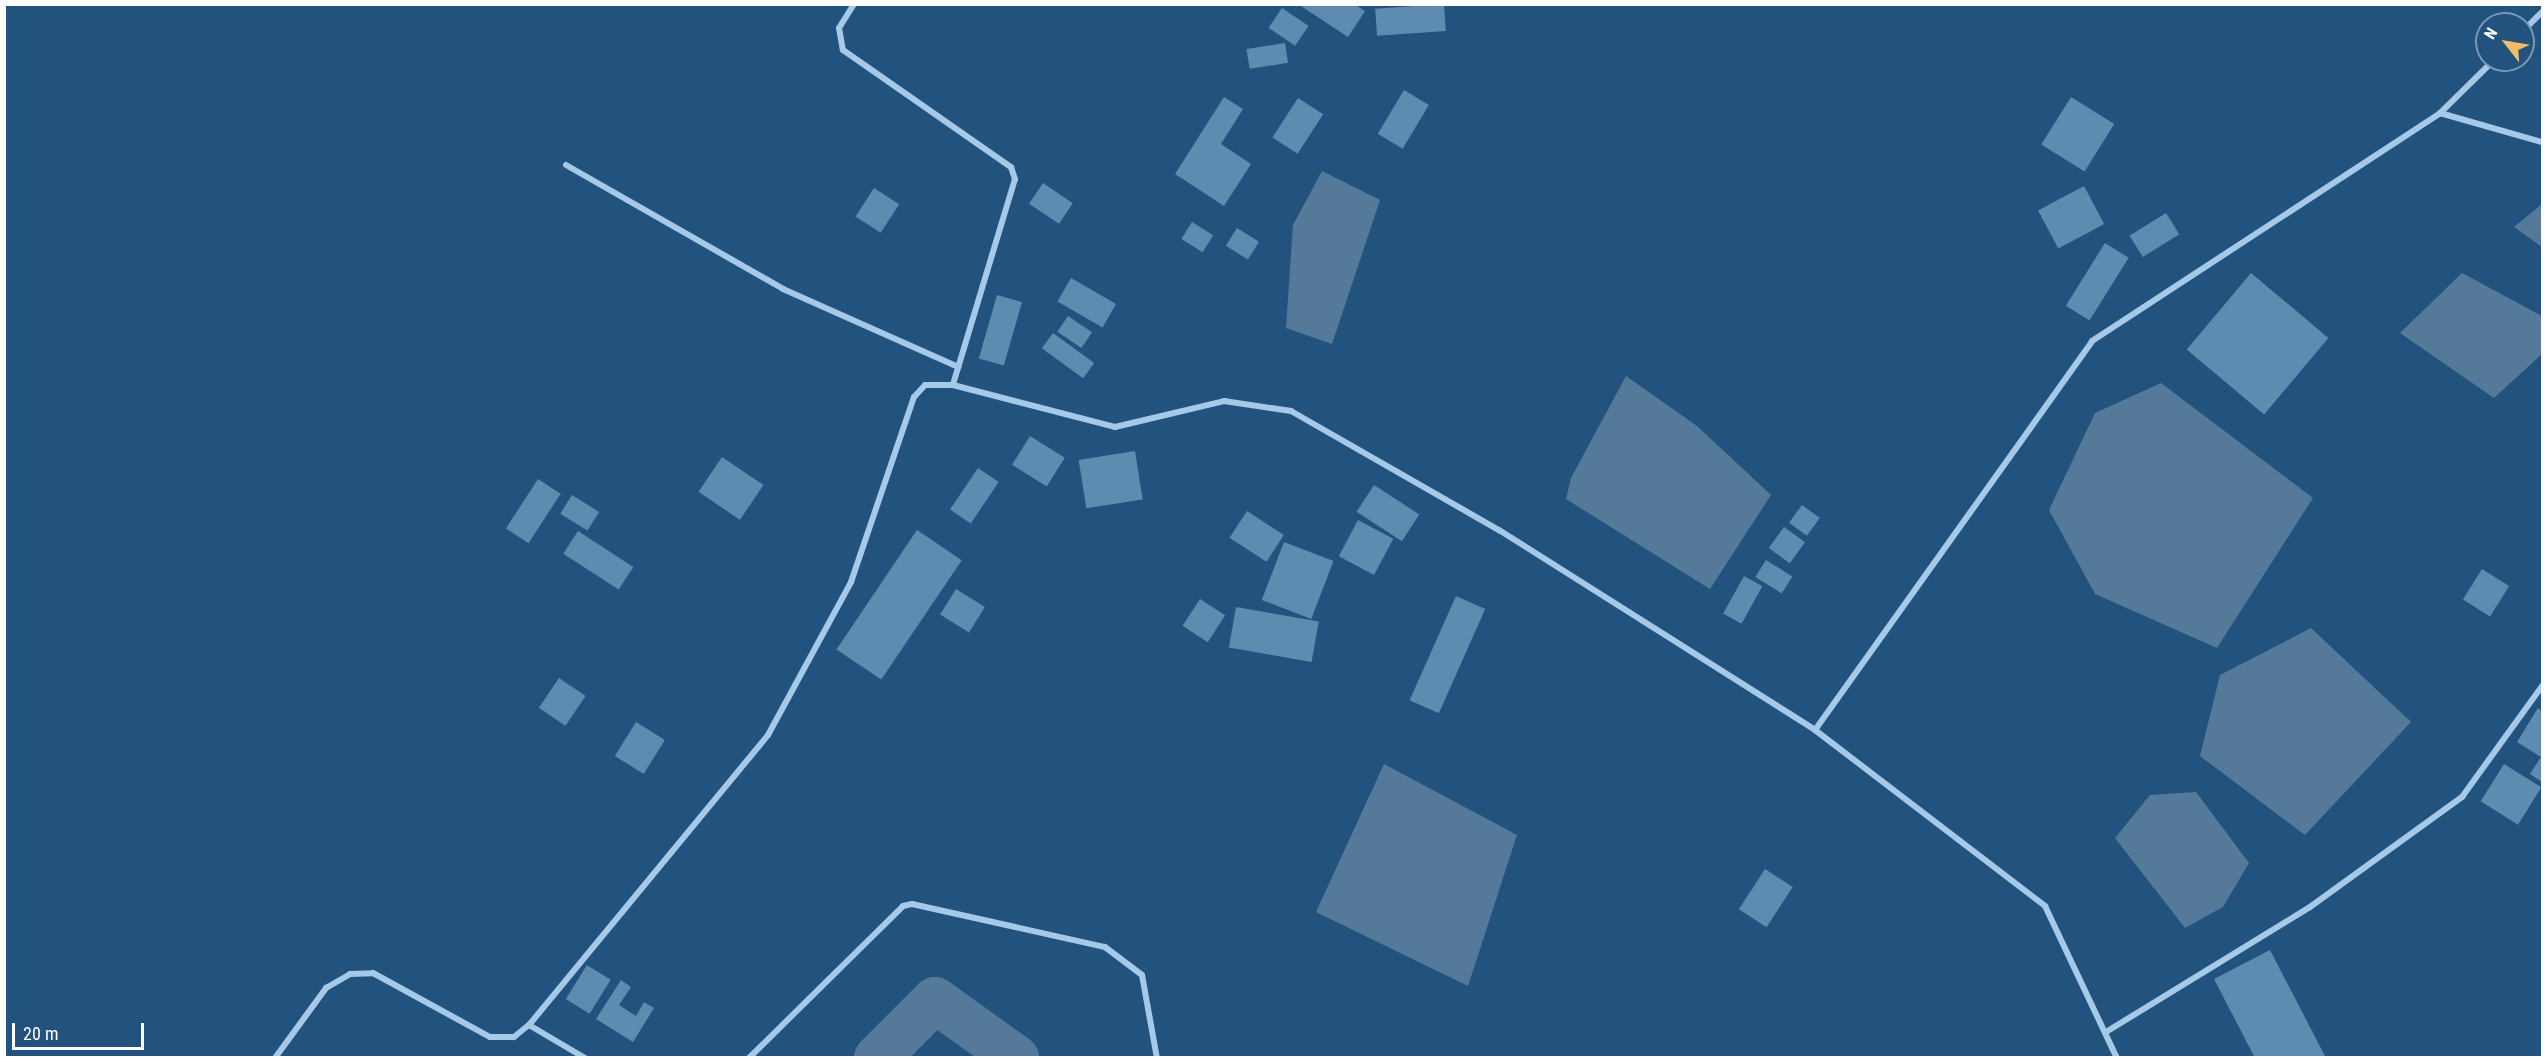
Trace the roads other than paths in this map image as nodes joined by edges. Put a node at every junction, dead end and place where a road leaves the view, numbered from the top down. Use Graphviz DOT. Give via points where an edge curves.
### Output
graph roads {
  1 [pos="854,4"];
  2 [pos="2482,72"];
  3 [pos="2440,113"];
  4 [pos="2542,142"];
  5 [pos="566,165"];
  6 [pos="958,367"];
  7 [pos="953,385"];
  8 [pos="2542,686"];
  9 [pos="1815,730"];
  10 [pos="529,1025"];
  11 [pos="2106,1032"];
  12 [pos="274,1058"];
  13 [pos="585,1058"];
  14 [pos="749,1058"];
  15 [pos="1156,1058"];
  16 [pos="2117,1058"];
  1 -- 6 [label="street" via="839,28 843,50 1011,167 1015,179"];
  2 -- 3 [label="street"];
  3 -- 4 [label="street"];
  3 -- 9 [label="street" via="2092,341"];
  5 -- 6 [label="street" via="783,289"];
  6 -- 7 [label="street"];
  7 -- 9 [label="street" via="1115,427 1224,401 1292,411 1499,530"];
  7 -- 10 [label="street" via="924,386 914,397 851,582 768,735"];
  8 -- 11 [label="street" via="2462,797 2310,907"];
  9 -- 11 [label="street" via="2045,906"];
  10 -- 12 [label="street" via="514,1037 490,1037 373,972 350,974 326,988"];
  10 -- 13 [label="street"];
  11 -- 16 [label="street"];
  14 -- 15 [label="street" via="903,906 912,904 1106,948 1142,975"];
}
